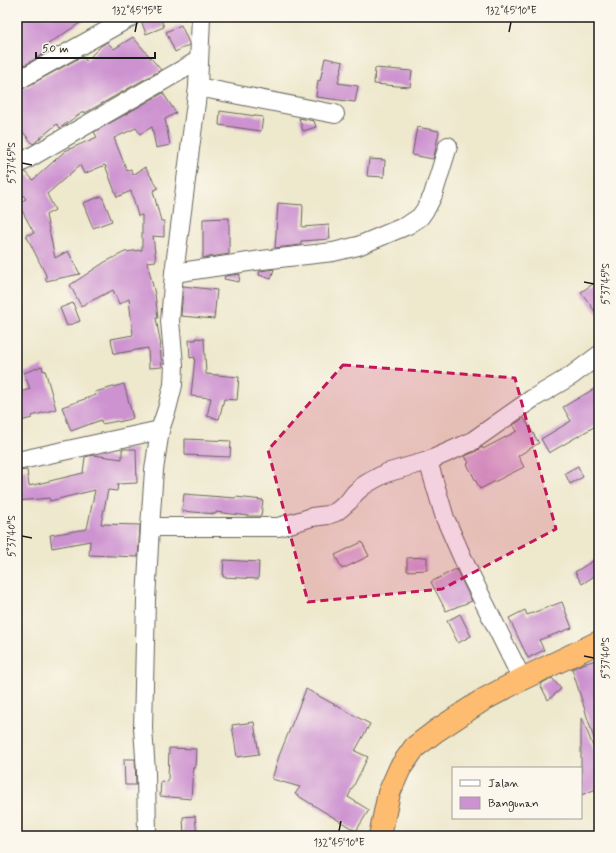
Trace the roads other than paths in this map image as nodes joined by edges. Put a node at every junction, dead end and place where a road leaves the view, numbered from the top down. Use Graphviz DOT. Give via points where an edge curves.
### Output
graph roads {
  1 [pos="131,17"];
  2 [pos="201,17"];
  3 [pos="199,60"];
  4 [pos="17,80"];
  5 [pos="198,87"];
  6 [pos="335,114"];
  7 [pos="448,146"];
  8 [pos="17,164"];
  9 [pos="174,273"];
  10 [pos="599,354"];
  11 [pos="160,430"];
  12 [pos="17,461"];
  13 [pos="428,461"];
  14 [pos="150,527"];
  15 [pos="599,642"];
  16 [pos="522,679"];
  17 [pos="147,836"];
  18 [pos="380,836"];
  1 -- 4 [label="street"];
  2 -- 3 [label="street"];
  3 -- 5 [label="street"];
  3 -- 8 [label="street"];
  5 -- 6 [label="street"];
  5 -- 9 [label="street"];
  7 -- 9 [label="street" via="427,207 408,225 358,246 333,252"];
  9 -- 11 [label="street" via="170,321 173,385"];
  10 -- 13 [label="street" via="571,376 532,399 471,442"];
  11 -- 12 [label="street"];
  11 -- 14 [label="street"];
  13 -- 14 [label="street" via="393,471 371,481 336,512 278,527"];
  13 -- 16 [label="street" via="448,525"];
  14 -- 17 [label="street" via="143,728"];
  15 -- 16 [label="highway"];
  16 -- 18 [label="highway" via="483,700 415,747 400,768 389,793"];
}
